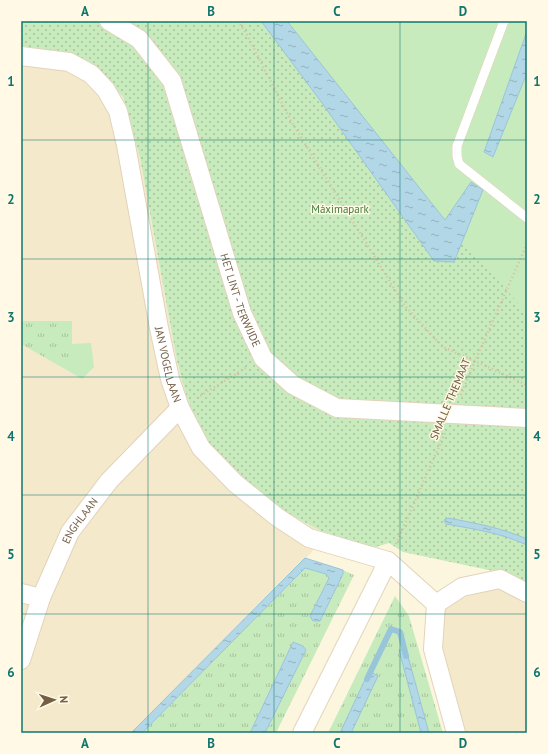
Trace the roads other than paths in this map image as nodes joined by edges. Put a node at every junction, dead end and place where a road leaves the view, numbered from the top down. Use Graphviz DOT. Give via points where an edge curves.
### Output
graph roads {
  1 [pos="109,21"];
  2 [pos="504,21"];
  3 [pos="21,56"];
  4 [pos="527,218"];
  5 [pos="180,408"];
  6 [pos="527,418"];
  7 [pos="388,561"];
  8 [pos="21,593"];
  9 [pos="527,593"];
  10 [pos="41,598"];
  11 [pos="436,604"];
  12 [pos="21,660"];
  13 [pos="302,733"];
  14 [pos="456,733"];
  1 -- 6 [label="street, HET LINT - TERWIJDE" via="139,39 172,81 242,313 263,358 293,385 337,408"];
  2 -- 4 [label="lane" via="457,146 457,156 459,164"];
  3 -- 5 [label="street, JAN VOGELLAAN" via="69,62 91,74 106,90 118,111 159,328 170,379"];
  5 -- 7 [label="street, JAN VOGELLAAN" via="201,448 235,483 277,517 309,538"];
  5 -- 10 [label="street, ENGHLAAN" via="109,482 70,532"];
  7 -- 11 [label="street, JAN VOGELLAAN"];
  7 -- 13 [label="street"];
  8 -- 10 [label="street"];
  9 -- 11 [label="street" via="500,579 462,587"];
  10 -- 12 [label="street, ENGHLAAN"];
  11 -- 14 [label="street" via="434,649"];
}
